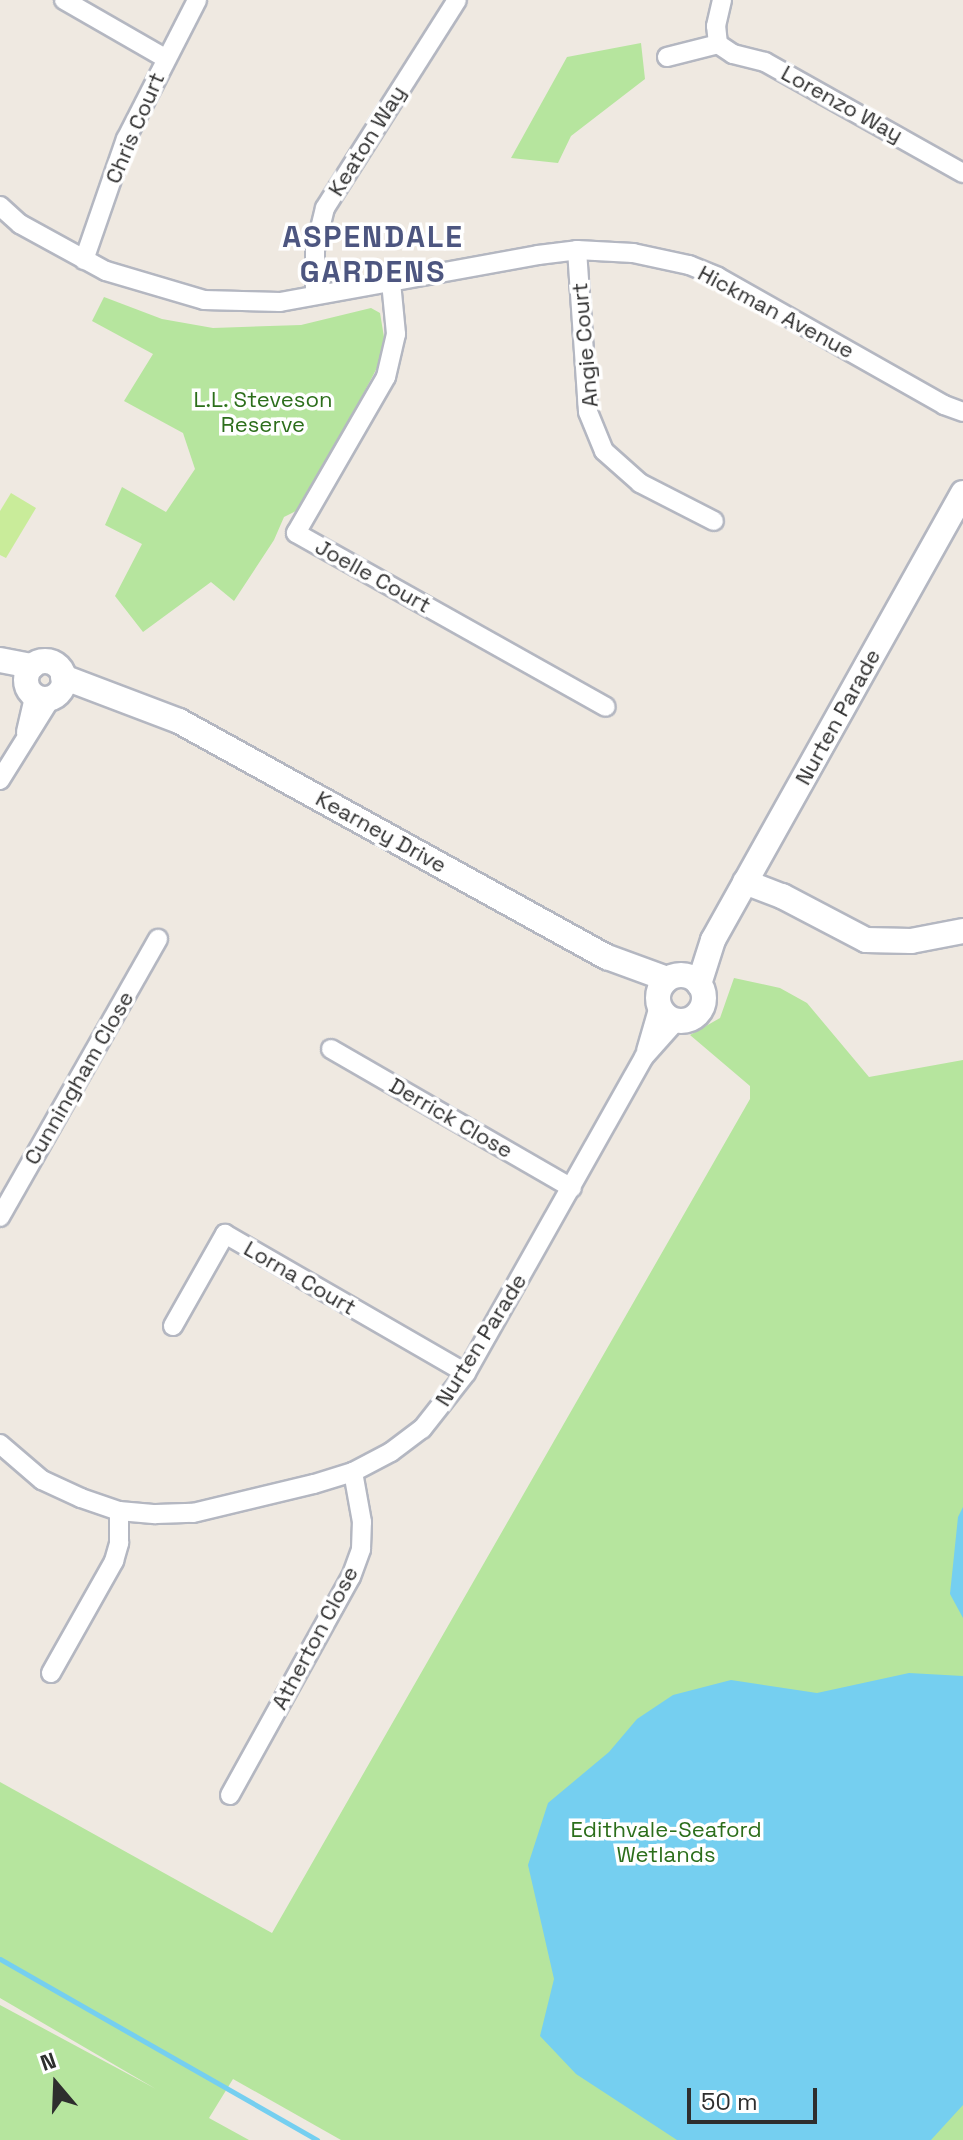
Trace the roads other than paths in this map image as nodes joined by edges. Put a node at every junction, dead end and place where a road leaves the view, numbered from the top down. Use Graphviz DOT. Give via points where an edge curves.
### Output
graph roads {
  1 [pos="64,0"];
  2 [pos="197,0"];
  3 [pos="457,0"];
  4 [pos="722,0"];
  5 [pos="718,44"];
  6 [pos="667,57"];
  7 [pos="165,58"];
  8 [pos="963,173"];
  9 [pos="0,206"];
  10 [pos="577,250"];
  11 [pos="84,260"];
  12 [pos="391,282"];
  13 [pos="315,295"];
  14 [pos="944,405"];
  15 [pos="963,412"];
  16 [pos="963,422"];
  17 [pos="963,493"];
  18 [pos="714,521"];
  19 [pos="0,663"];
  20 [pos="44,686"];
  21 [pos="606,707"];
  22 [pos="0,780"];
  23 [pos="748,876"];
  24 [pos="963,931"];
  25 [pos="158,939"];
  26 [pos="674,994"];
  27 [pos="331,1049"];
  28 [pos="572,1188"];
  29 [pos="0,1217"];
  30 [pos="173,1326"];
  31 [pos="466,1373"];
  32 [pos="0,1444"];
  33 [pos="353,1472"];
  34 [pos="119,1511"];
  35 [pos="51,1673"];
  36 [pos="230,1795"];
  1 -- 7 [label="street"];
  2 -- 7 [label="street, Chris Court"];
  3 -- 13 [label="street, Keaton Way" via="325,208 315,249"];
  4 -- 5 [label="street"];
  5 -- 6 [label="street"];
  5 -- 8 [label="street, Lorenzo Way" via="785,72"];
  7 -- 11 [label="street, Chris Court" via="126,139"];
  9 -- 11 [label="street, Hickman Avenue" via="20,224"];
  10 -- 12 [label="street, Hickman Avenue"];
  10 -- 14 [label="street, Hickman Avenue" via="633,253 718,277"];
  10 -- 18 [label="street, Angie Court" via="588,412 604,451 640,483"];
  11 -- 13 [label="street, Hickman Avenue" via="204,300 280,302"];
  12 -- 13 [label="street, Hickman Avenue"];
  12 -- 21 [label="street, Joelle Court" via="396,334 386,377 296,533"];
  14 -- 15 [label="street, Hickman Avenue"];
  14 -- 16 [label="street, Hickman Avenue"];
  17 -- 23 [label="street, Nurten Parade"];
  19 -- 20 [label="street, Kearney Drive"];
  20 -- 22 [label="street"];
  20 -- 26 [label="street, Kearney Drive" via="131,703 179,721"];
  23 -- 24 [label="street" via="866,940 911,941"];
  23 -- 26 [label="street, Nurten Parade" via="713,940"];
  25 -- 29 [label="street, Cunningham Close"];
  26 -- 28 [label="street, Nurten Parade"];
  27 -- 28 [label="street, Derrick Close"];
  28 -- 31 [label="street, Nurten Parade"];
  30 -- 31 [label="street, Lorna Court" via="225,1234"];
  31 -- 33 [label="street, Nurten Parade" via="422,1429"];
  32 -- 34 [label="street, Nurten Parade" via="42,1480"];
  33 -- 34 [label="street, Nurten Parade" via="193,1513"];
  33 -- 36 [label="street, Atherton Close" via="362,1522 361,1549 351,1577"];
  34 -- 35 [label="street" via="114,1561"];
}
